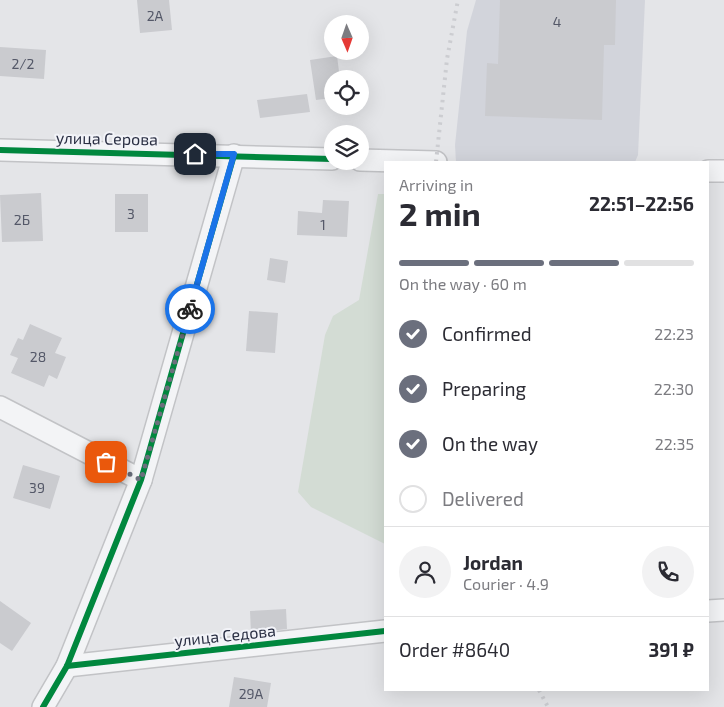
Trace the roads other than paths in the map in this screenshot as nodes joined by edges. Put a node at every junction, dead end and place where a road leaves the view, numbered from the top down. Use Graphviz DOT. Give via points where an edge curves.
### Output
graph roads {
  1 [pos="0,150"];
  2 [pos="234,154"];
  3 [pos="324,159"];
  4 [pos="369,160"];
  5 [pos="398,161"];
  6 [pos="709,171"];
  7 [pos="724,171"];
  8 [pos="0,407"];
  9 [pos="141,480"];
  10 [pos="724,610"];
  11 [pos="709,611"];
  12 [pos="384,631"];
  13 [pos="67,666"];
  14 [pos="43,707"];
  1 -- 2 [label="street, улица Серова"];
  2 -- 3 [label="street, улица Серова"];
  2 -- 9 [label="street"];
  4 -- 5 [label="street"];
  6 -- 7 [label="street"];
  8 -- 9 [label="street"];
  9 -- 13 [label="street"];
  10 -- 11 [label="street"];
  12 -- 13 [label="street, улица Седова"];
  13 -- 14 [label="street"];
}
